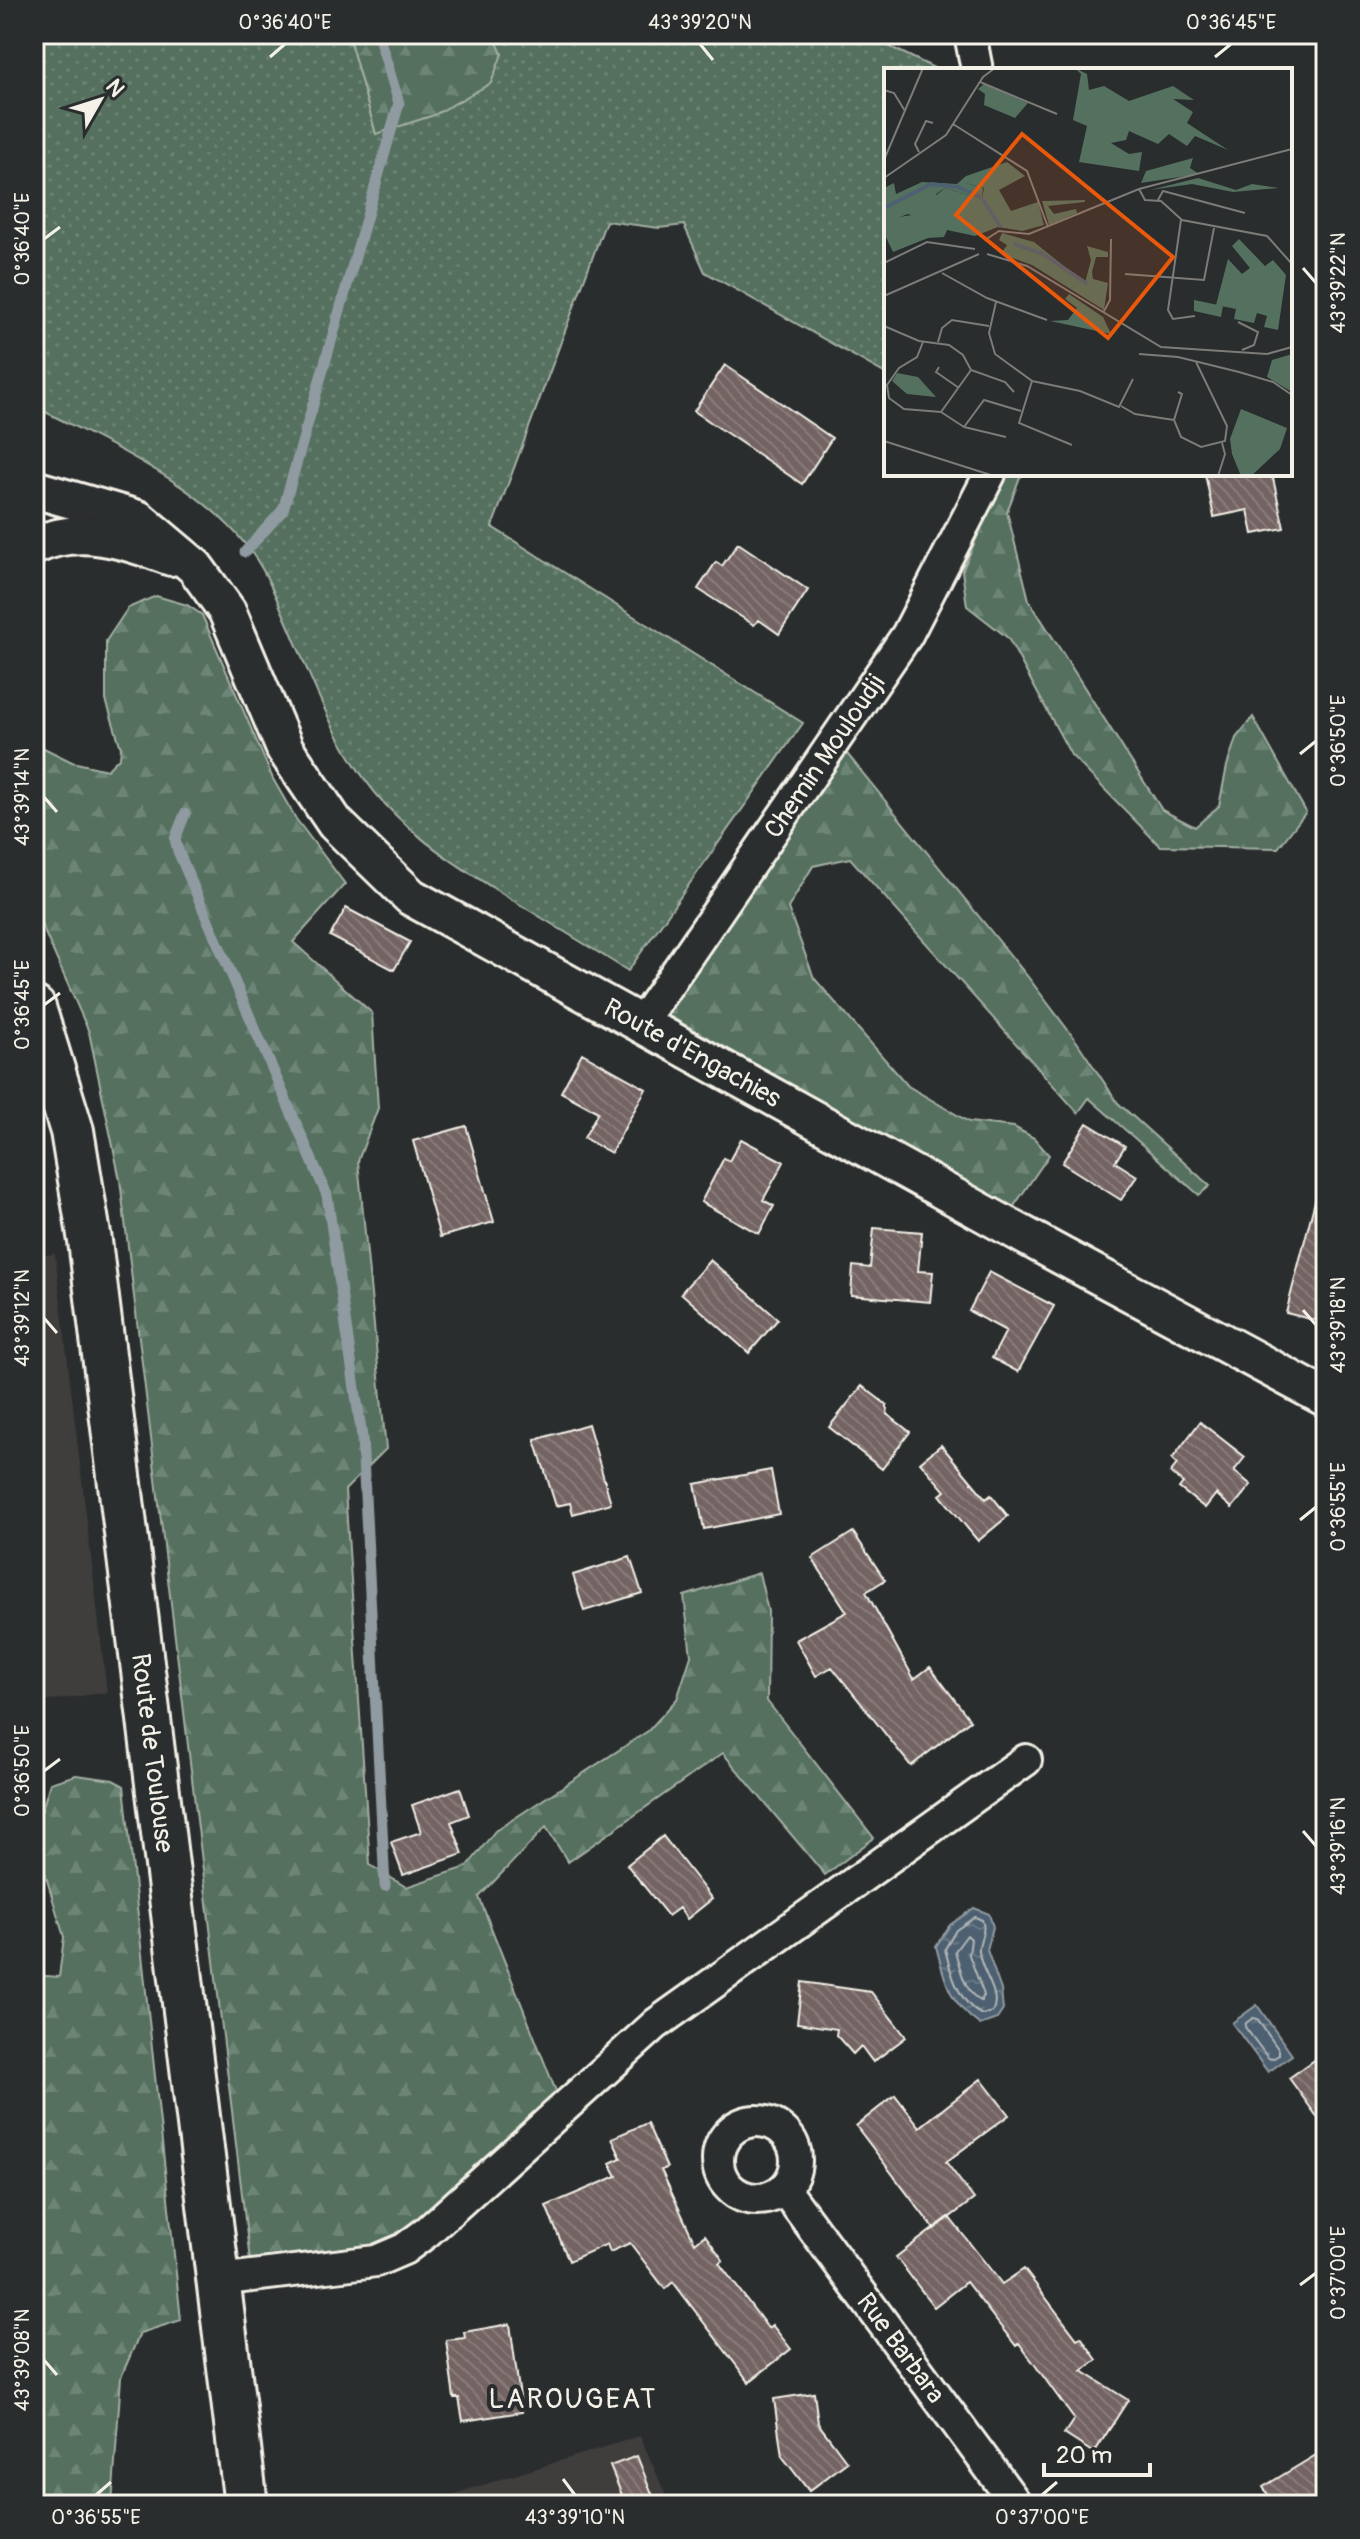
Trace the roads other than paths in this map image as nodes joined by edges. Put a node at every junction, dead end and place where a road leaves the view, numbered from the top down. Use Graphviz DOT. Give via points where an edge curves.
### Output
graph roads {
  1 [pos="970,34"];
  2 [pos="977,68"];
  3 [pos="989,476"];
  4 [pos="34,489"];
  5 [pos="34,546"];
  6 [pos="195,567"];
  7 [pos="34,1008"];
  8 [pos="640,1025"];
  9 [pos="1326,1398"];
  10 [pos="1026,1760"];
  11 [pos="785,2190"];
  12 [pos="219,2280"];
  13 [pos="246,2505"];
  14 [pos="1017,2505"];
  1 -- 2 [label="street"];
  3 -- 8 [label="street, Chemin Mouloudji" via="907,635"];
  4 -- 6 [label="street, Route d'Engachies" via="138,519"];
  5 -- 6 [label="street" via="52,537 91,535 140,545"];
  6 -- 8 [label="street, Route d'Engachies" via="227,611 285,749 335,823 411,897"];
  7 -- 12 [label="main road, Route de Toulouse" via="72,1131 90,1241"];
  8 -- 9 [label="street, Route d'Engachies"];
  10 -- 12 [label="street" via="656,2024 404,2249 376,2261"];
  11 -- 14 [label="street, Rue Barbara"];
  12 -- 13 [label="main road, Route de Toulouse"];
}
